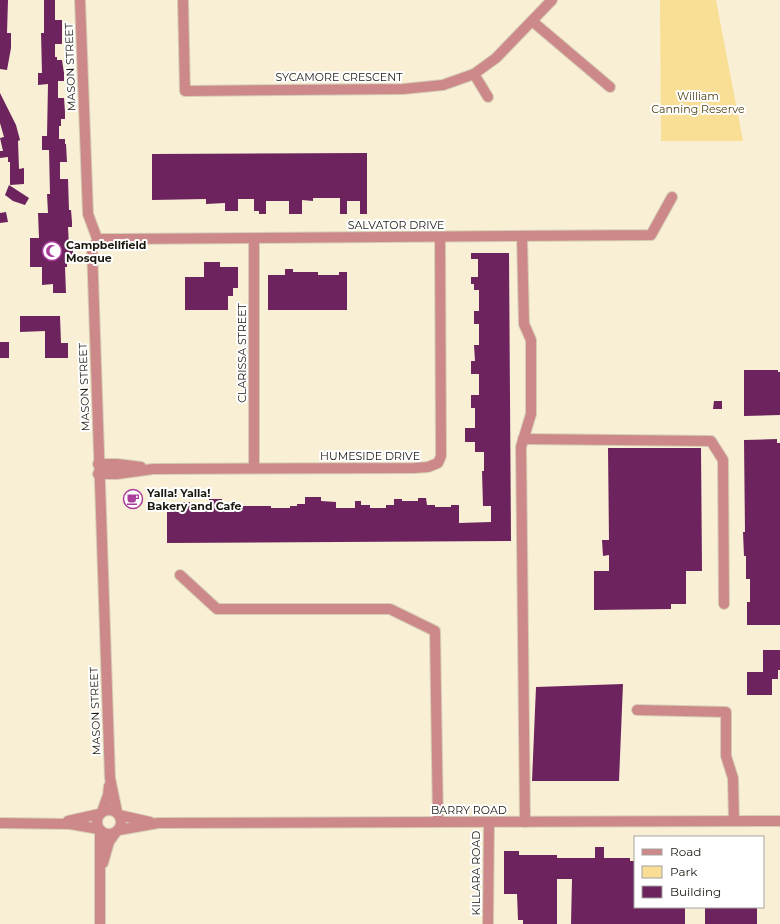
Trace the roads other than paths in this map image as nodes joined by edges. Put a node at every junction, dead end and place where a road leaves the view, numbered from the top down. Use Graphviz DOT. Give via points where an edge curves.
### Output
graph roads {
  1 [pos="80,0"];
  2 [pos="183,0"];
  3 [pos="552,0"];
  4 [pos="532,21"];
  5 [pos="474,74"];
  6 [pos="610,87"];
  7 [pos="488,97"];
  8 [pos="672,197"];
  9 [pos="522,236"];
  10 [pos="440,237"];
  11 [pos="254,238"];
  12 [pos="98,241"];
  13 [pos="523,439"];
  14 [pos="98,464"];
  15 [pos="254,468"];
  16 [pos="153,469"];
  17 [pos="98,474"];
  18 [pos="180,575"];
  19 [pos="724,604"];
  20 [pos="637,710"];
  21 [pos="110,778"];
  22 [pos="101,813"];
  23 [pos="118,814"];
  24 [pos="734,821"];
  25 [pos="780,821"];
  26 [pos="438,822"];
  27 [pos="489,822"];
  28 [pos="525,822"];
  29 [pos="0,823"];
  30 [pos="158,823"];
  31 [pos="48,824"];
  32 [pos="99,830"];
  33 [pos="117,831"];
  34 [pos="100,879"];
  35 [pos="100,924"];
  36 [pos="488,924"];
  1 -- 12 [label="street, MASON STREET" via="88,214"];
  2 -- 5 [label="street, SYCAMORE CRESCENT" via="185,91 403,89 443,86"];
  3 -- 4 [label="street, SYCAMORE CRESCENT"];
  4 -- 5 [label="street, SYCAMORE CRESCENT" via="496,58"];
  4 -- 6 [label="street"];
  5 -- 7 [label="street"];
  8 -- 9 [label="street, SALVATOR DRIVE" via="652,235"];
  9 -- 10 [label="street, SALVATOR DRIVE"];
  9 -- 13 [label="street" via="524,324 531,340 531,414"];
  10 -- 11 [label="street, SALVATOR DRIVE"];
  10 -- 15 [label="street, HUMESIDE DRIVE" via="441,456 438,463 414,468"];
  11 -- 12 [label="street, SALVATOR DRIVE"];
  11 -- 15 [label="street, CLARISSA STREET"];
  12 -- 14 [label="street, MASON STREET" via="92,247"];
  13 -- 19 [label="street" via="711,441 723,460"];
  13 -- 28 [label="street" via="521,447"];
  14 -- 16 [label="street"];
  14 -- 17 [label="street, MASON STREET"];
  15 -- 16 [label="street, HUMESIDE DRIVE"];
  16 -- 17 [label="street, HUMESIDE DRIVE"];
  17 -- 21 [label="street, MASON STREET"];
  18 -- 26 [label="street" via="217,609 390,610 435,630"];
  20 -- 24 [label="street" via="726,712 726,756 733,778"];
  21 -- 22 [label="street, MASON STREET" via="108,795"];
  21 -- 23 [label="street, MASON STREET"];
  22 -- 23 [label="street" via="110,810"];
  22 -- 31 [label="street" via="78,820"];
  22 -- 32 [label="street" via="96,822"];
  23 -- 30 [label="street, BARRY ROAD"];
  23 -- 33 [label="street" via="121,823"];
  24 -- 25 [label="street, BARRY ROAD"];
  24 -- 28 [label="street, BARRY ROAD"];
  26 -- 27 [label="street, BARRY ROAD"];
  26 -- 30 [label="street, BARRY ROAD"];
  27 -- 28 [label="street, BARRY ROAD"];
  27 -- 36 [label="street, KILLARA ROAD"];
  29 -- 31 [label="street"];
  30 -- 33 [label="street, BARRY ROAD"];
  31 -- 32 [label="street" via="70,824"];
  32 -- 33 [label="street" via="109,835"];
  32 -- 34 [label="street"];
  33 -- 34 [label="street" via="104,855"];
  34 -- 35 [label="street"];
}
